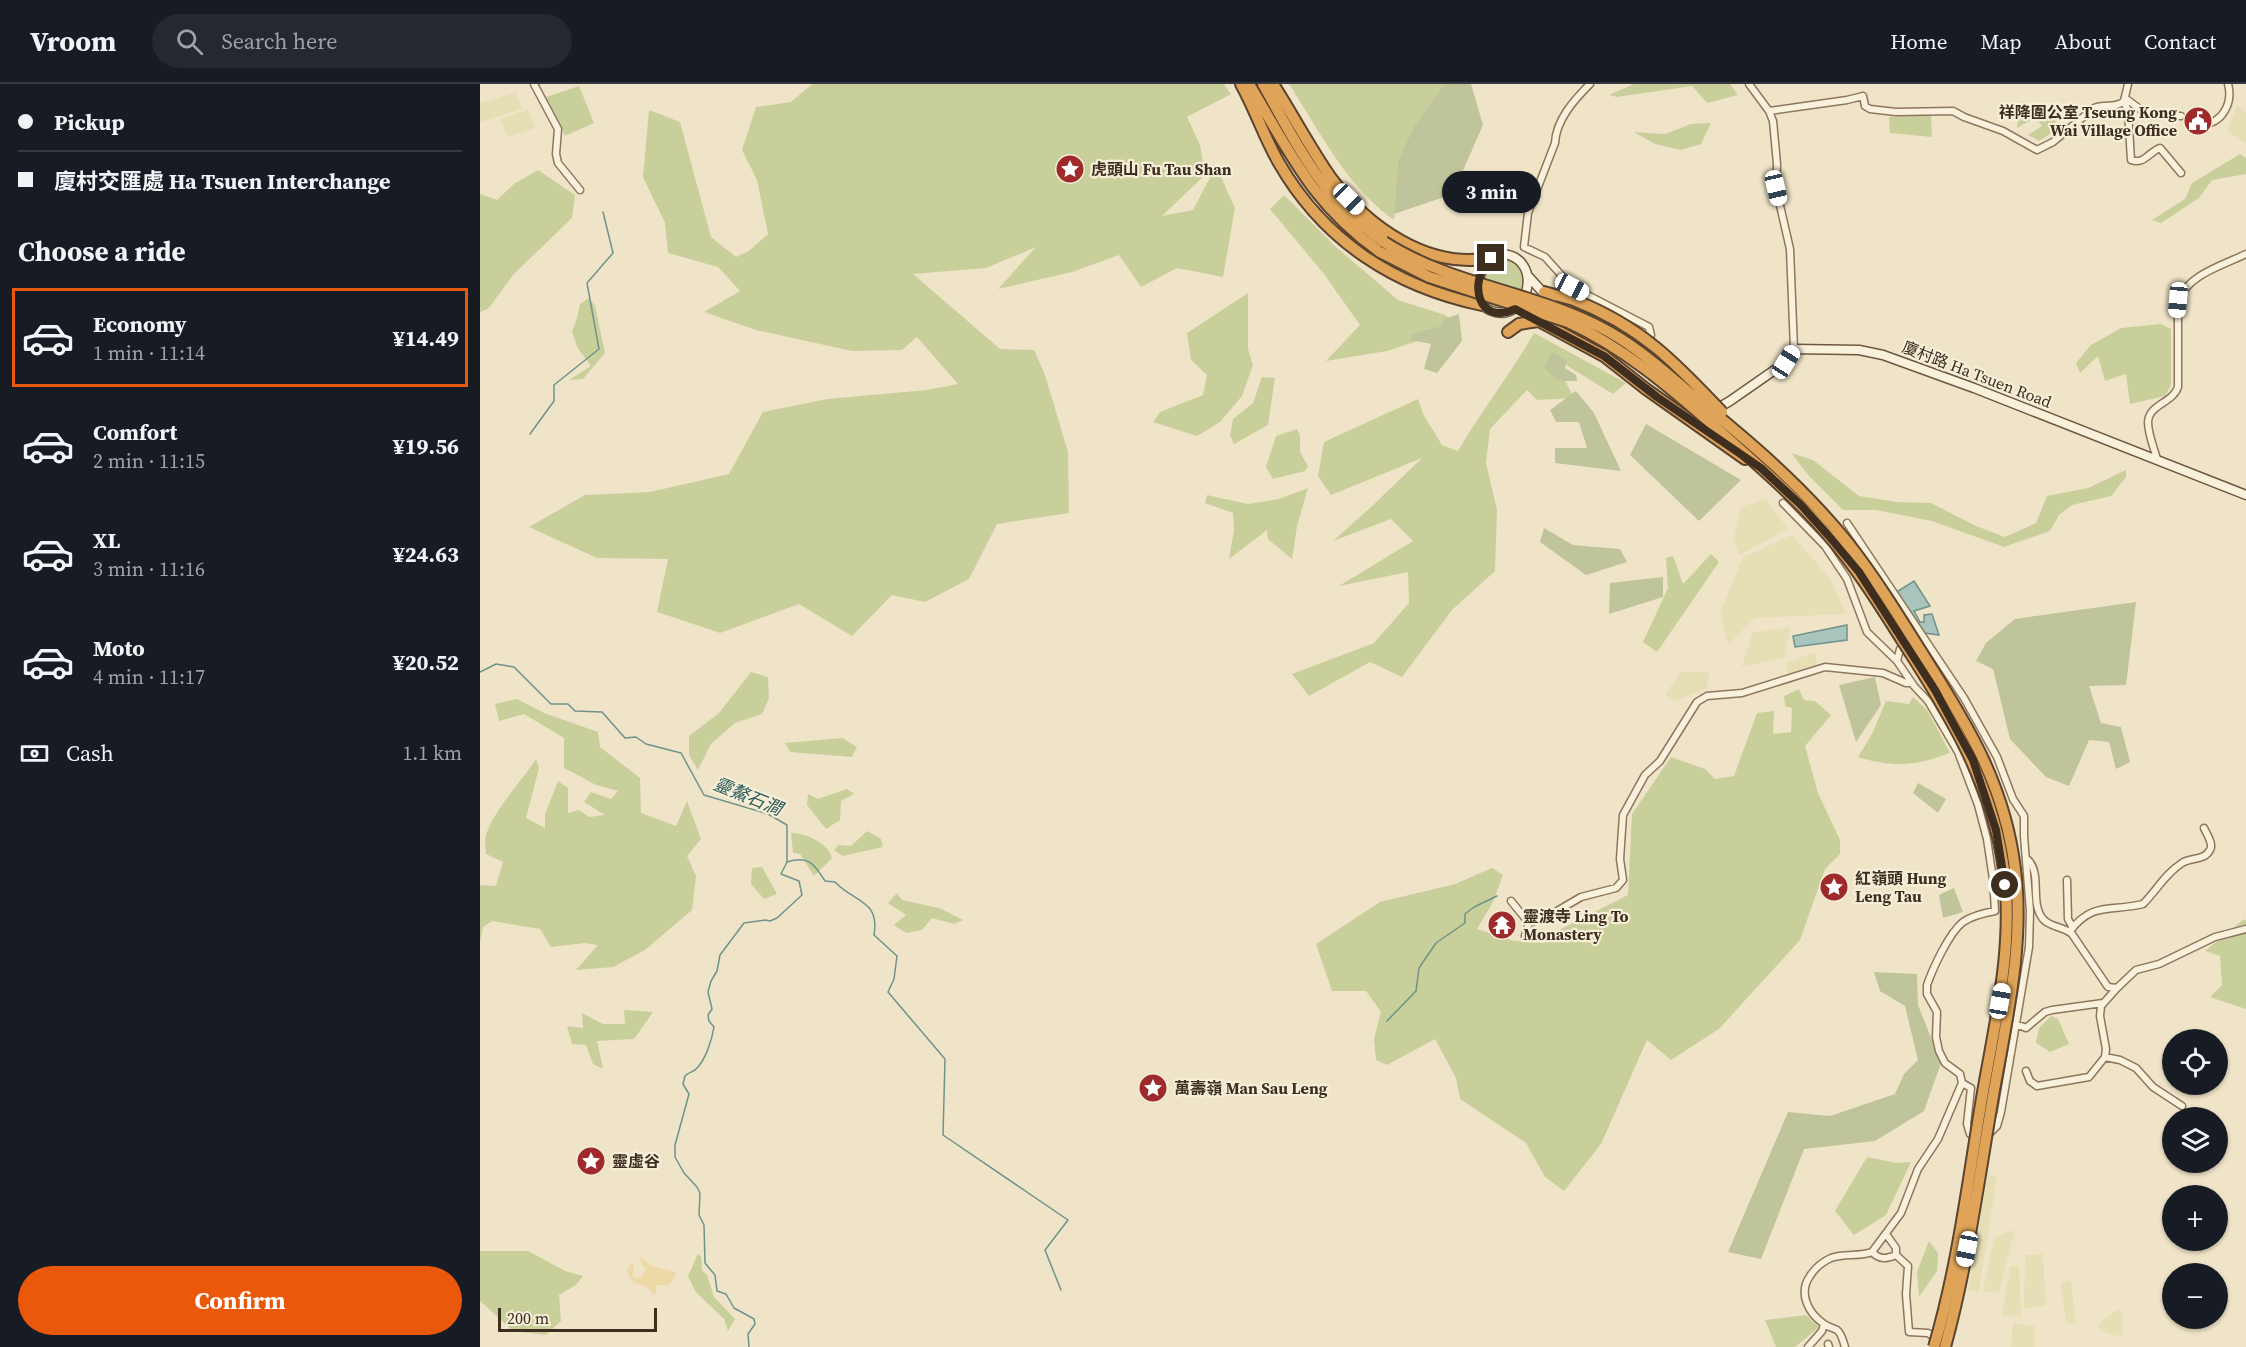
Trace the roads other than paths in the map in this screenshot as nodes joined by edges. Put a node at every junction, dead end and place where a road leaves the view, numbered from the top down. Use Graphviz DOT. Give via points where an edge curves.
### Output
graph roads {
  1 [pos="534,84"];
  2 [pos="1241,84"];
  3 [pos="1250,84"];
  4 [pos="1263,84"];
  5 [pos="1273,84"];
  6 [pos="1590,84"];
  7 [pos="1749,84"];
  8 [pos="2128,84"];
  9 [pos="2228,84"];
  10 [pos="2125,99"];
  11 [pos="1769,111"];
  12 [pos="2181,116"];
  13 [pos="2202,124"];
  14 [pos="2181,173"];
  15 [pos="580,190"];
  16 [pos="1382,247"];
  17 [pos="2246,254"];
  18 [pos="1491,258"];
  19 [pos="1528,276"];
  20 [pos="1544,292"];
  21 [pos="1482,305"];
  22 [pos="1515,309"];
  23 [pos="1528,315"];
  24 [pos="1570,319"];
  25 [pos="1538,321"];
  26 [pos="1508,332"];
  27 [pos="1794,349"];
  28 [pos="1640,356"];
  29 [pos="2157,459"];
  30 [pos="1765,464"];
  31 [pos="2246,495"];
  32 [pos="1783,503"];
  33 [pos="1847,523"];
  34 [pos="1922,637"];
  35 [pos="1897,662"];
  36 [pos="1912,683"];
  37 [pos="2204,828"];
  38 [pos="2026,859"];
  39 [pos="2067,880"];
  40 [pos="1510,902"];
  41 [pos="1529,923"];
  42 [pos="2071,929"];
  43 [pos="2246,929"];
  44 [pos="1525,936"];
  45 [pos="2117,988"];
  46 [pos="2103,1003"];
  47 [pos="2016,1024"];
  48 [pos="2105,1057"];
  49 [pos="2026,1071"];
  50 [pos="1962,1083"];
  51 [pos="2182,1106"];
  52 [pos="1886,1234"];
  53 [pos="1872,1252"];
  54 [pos="1896,1255"];
  55 [pos="1824,1324"];
  56 [pos="1808,1347"];
  57 [pos="1845,1347"];
  58 [pos="1934,1347"];
  59 [pos="1945,1347"];
  1 -- 15 [label="street" via="558,129 558,163"];
  2 -- 21 [label="highway" via="1285,174 1338,236 1373,262 1424,290"];
  3 -- 16 [label="highway" via="1314,191 1342,222"];
  4 -- 16 [label="highway" via="1295,144 1324,187"];
  5 -- 18 [label="highway" via="1332,178 1374,222 1433,256 1478,261"];
  6 -- 28 [label="street" via="1573,101 1555,134 1528,213 1524,248 1545,257 1572,287 1649,327 1651,335"];
  7 -- 11 [label="street"];
  8 -- 10 [label="street"];
  9 -- 13 [label="street" via="2228,104 2221,119"];
  10 -- 11 [label="street" via="2114,106 2102,104 2094,108 2053,142 2037,150 1953,111 1870,109 1863,96"];
  10 -- 12 [label="street" via="2148,116"];
  10 -- 14 [label="street" via="2131,160 2138,162 2160,148"];
  11 -- 27 [label="street" via="1777,164 1776,188 1790,249"];
  16 -- 30 [label="highway, bridge" via="1443,272 1546,303 1601,327 1635,348"];
  17 -- 29 [label="street" via="2194,279 2178,300 2178,387 2174,396 2152,410 2148,421"];
  18 -- 19 [label="street" via="1503,254 1515,257"];
  18 -- 21 [label="street" via="1479,277 1478,297"];
  19 -- 20 [label="street"];
  19 -- 22 [label="street" via="1524,296"];
  20 -- 24 [label="street"];
  20 -- 30 [label="highway, bridge" via="1609,316 1658,347"];
  21 -- 22 [label="street" via="1495,312"];
  22 -- 23 [label="street"];
  23 -- 24 [label="street"];
  23 -- 25 [label="highway"];
  24 -- 28 [label="street"];
  25 -- 26 [label="highway" via="1519,324"];
  25 -- 30 [label="highway, bridge" via="1604,356 1661,400"];
  27 -- 28 [label="street" via="1786,362 1707,414"];
  27 -- 29 [label="street, 廈村路 Ha Tsuen Road" via="1859,350 1883,355"];
  29 -- 31 [label="street, 廈村路 Ha Tsuen Road"];
  30 -- 58 [label="highway, bridge" via="1859,572 1935,690 1973,760 2004,869 2006,958 1950,1290"];
  30 -- 59 [label="highway, bridge" via="1837,530 1871,574 1982,754 2010,838 2018,899 2015,963 1970,1232"];
  32 -- 35 [label="street" via="1825,546 1847,579 1867,632"];
  33 -- 34 [label="street"];
  34 -- 35 [label="street" via="1900,649"];
  34 -- 38 [label="street" via="1964,698 2024,816"];
  35 -- 36 [label="street"];
  36 -- 41 [label="street" via="1883,673 1825,667 1742,693 1707,696 1697,702 1660,761 1645,775 1623,815 1623,880 1616,888 1581,897"];
  36 -- 50 [label="street" via="1928,701 1958,752 1978,805 1993,879 1995,911 1961,925 1927,985 1927,994 1937,1012 1939,1051 1945,1063 1960,1074"];
  37 -- 42 [label="street" via="2211,849 2199,859 2187,860 2174,868 2143,904 2092,910"];
  38 -- 42 [label="street" via="2034,873 2038,911 2043,920 2054,927"];
  38 -- 47 [label="street" via="2029,947"];
  39 -- 42 [label="street"];
  40 -- 41 [label="street"];
  41 -- 44 [label="street"];
  42 -- 45 [label="street" via="2108,987"];
  43 -- 45 [label="street" via="2215,937 2159,964 2136,970"];
  45 -- 46 [label="street"];
  46 -- 47 [label="street" via="2052,1010 2026,1028"];
  46 -- 48 [label="street" via="2100,1016"];
  47 -- 50 [label="street" via="2001,1112 1997,1126 1987,1137 1970,1134 1967,1124 1971,1088"];
  48 -- 49 [label="street" via="2089,1077 2081,1079 2037,1086"];
  48 -- 51 [label="street" via="2136,1068 2153,1087"];
  50 -- 52 [label="street" via="1938,1139 1918,1169 1901,1213"];
  52 -- 53 [label="street"];
  52 -- 54 [label="street" via="1898,1252"];
  53 -- 54 [label="street" via="1883,1259"];
  53 -- 55 [label="street" via="1830,1258 1816,1267 1805,1283 1803,1295 1810,1310"];
  54 -- 59 [label="street" via="1908,1266 1909,1332 1928,1333"];
  55 -- 56 [label="street"];
  55 -- 57 [label="street" via="1838,1331"];
}
